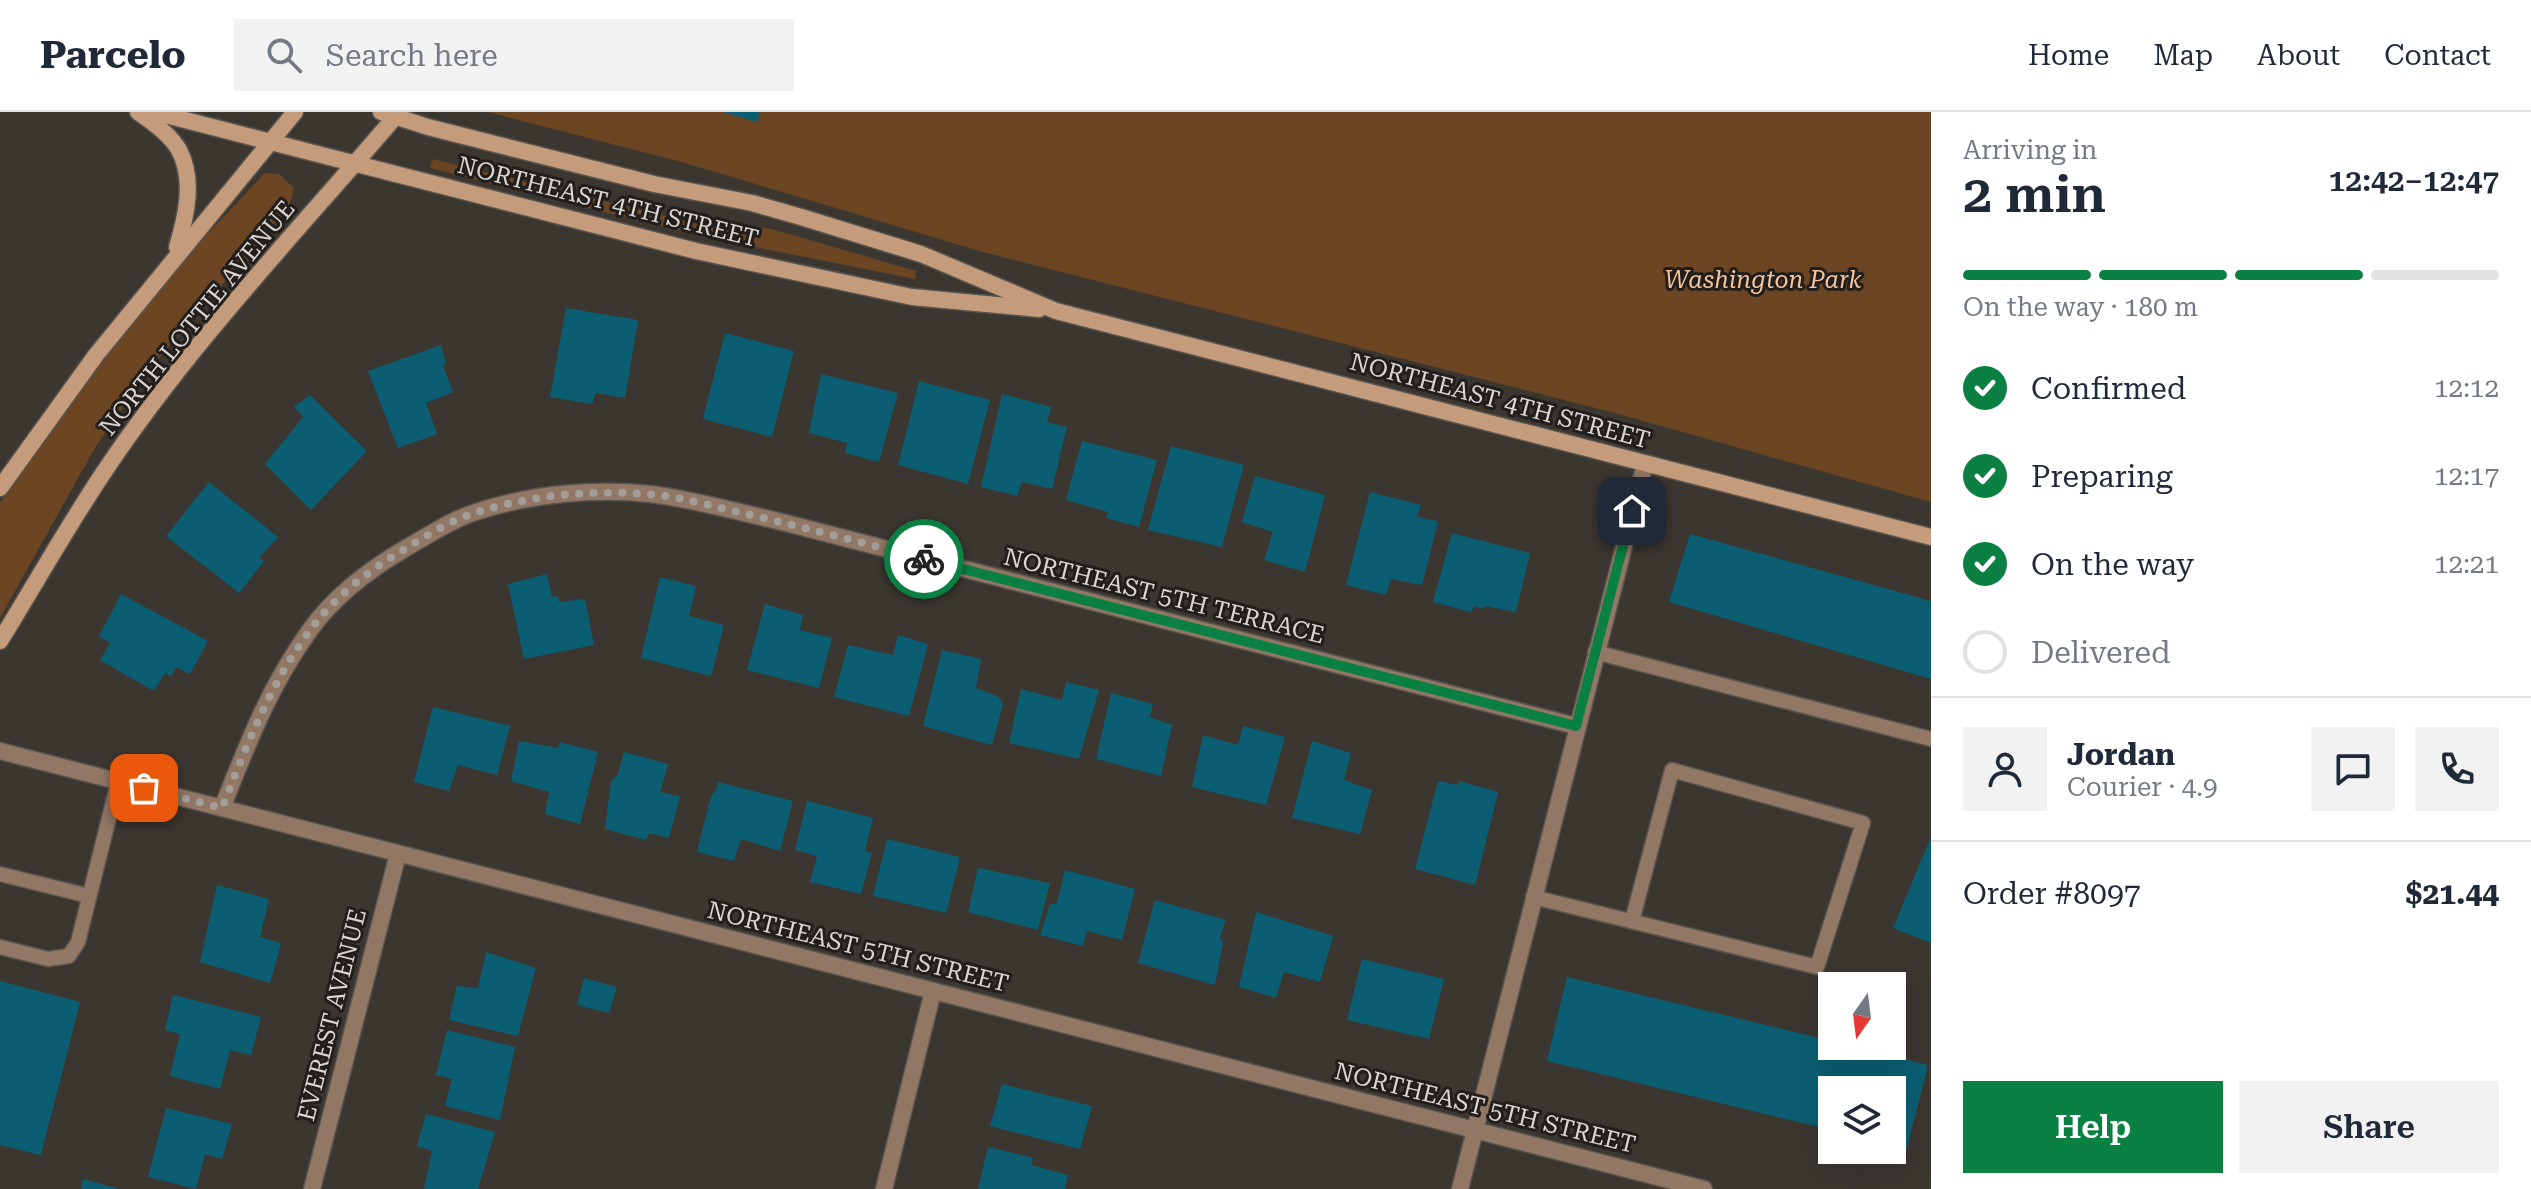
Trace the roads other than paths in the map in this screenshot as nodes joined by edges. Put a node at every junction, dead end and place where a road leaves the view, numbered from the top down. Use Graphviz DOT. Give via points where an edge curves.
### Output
graph roads {
  1 [pos="138,112"];
  2 [pos="154,112"];
  3 [pos="295,112"];
  4 [pos="388,114"];
  5 [pos="269,142"];
  6 [pos="355,164"];
  7 [pos="174,257"];
  8 [pos="1056,311"];
  9 [pos="1645,464"];
  10 [pos="0,488"];
  11 [pos="1931,537"];
  12 [pos="0,641"];
  13 [pos="1595,652"];
  14 [pos="1576,726"];
  15 [pos="1931,739"];
  16 [pos="0,751"];
  17 [pos="118,782"];
  18 [pos="222,808"];
  19 [pos="398,854"];
  20 [pos="0,874"];
  21 [pos="89,896"];
  22 [pos="1533,897"];
  23 [pos="1632,921"];
  24 [pos="0,947"];
  25 [pos="933,991"];
  26 [pos="1476,1131"];
  27 [pos="1662,1184"];
  28 [pos="312,1189"];
  29 [pos="884,1189"];
  30 [pos="1460,1189"];
  31 [pos="1704,1189"];
  1 -- 7 [label="main road" via="179,150 188,181 186,219"];
  2 -- 5 [label="main road, NORTHEAST 4TH STREET"];
  3 -- 5 [label="main road"];
  4 -- 6 [label="main road, NORTH LOTTIE AVENUE"];
  4 -- 8 [label="main road, NORTHEAST 4TH STREET" via="654,184 789,213 921,254"];
  5 -- 6 [label="main road, NORTHEAST 4TH STREET"];
  5 -- 7 [label="main road"];
  6 -- 8 [label="main road, NORTHEAST 4TH STREET" via="696,251 897,293"];
  6 -- 12 [label="main road, NORTH LOTTIE AVENUE" via="217,322 102,474"];
  7 -- 10 [label="main road"];
  8 -- 9 [label="main road, NORTHEAST 4TH STREET"];
  9 -- 11 [label="main road, NORTHEAST 4TH STREET"];
  9 -- 13 [label="street"];
  13 -- 14 [label="street"];
  13 -- 15 [label="lane"];
  14 -- 18 [label="street, NORTHEAST 5TH TERRACE" via="774,520 649,494 601,492 476,512 415,543 350,587 312,627 260,711"];
  14 -- 22 [label="street"];
  16 -- 17 [label="street, NORTHEAST 5TH STREET"];
  17 -- 18 [label="street, NORTHEAST 5TH STREET"];
  17 -- 21 [label="lane"];
  18 -- 19 [label="street, NORTHEAST 5TH STREET"];
  19 -- 25 [label="street, NORTHEAST 5TH STREET"];
  19 -- 28 [label="street, EVEREST AVENUE"];
  20 -- 21 [label="lane"];
  21 -- 24 [label="lane" via="78,942 69,956 48,959"];
  22 -- 23 [label="lane"];
  22 -- 26 [label="street"];
  23 -- 23 [label="lane" via="1817,967 1863,823 1672,770"];
  25 -- 26 [label="street, NORTHEAST 5TH STREET"];
  25 -- 29 [label="street"];
  26 -- 27 [label="street, NORTHEAST 5TH STREET"];
  26 -- 30 [label="street"];
  27 -- 31 [label="street, NORTHEAST 5TH STREET"];
}
